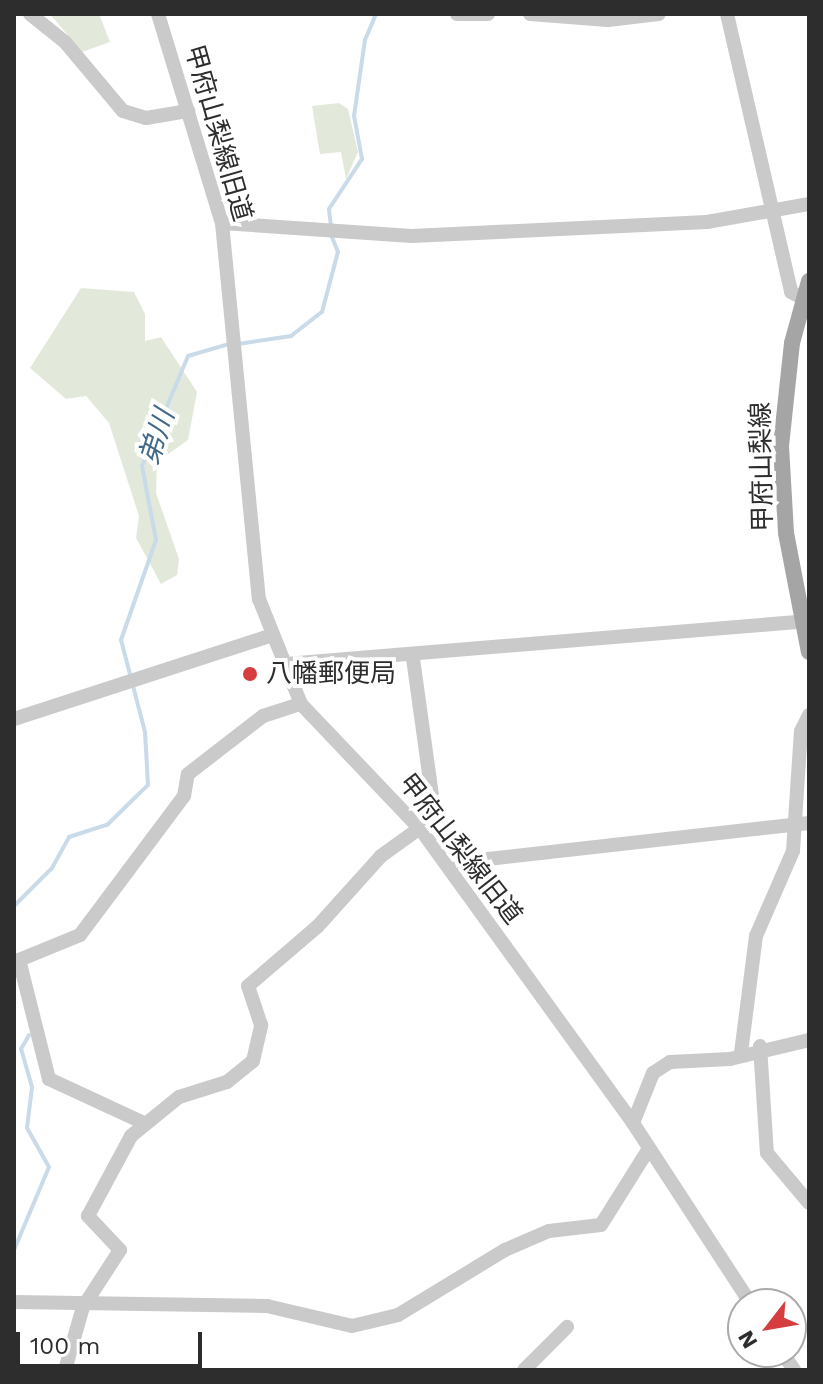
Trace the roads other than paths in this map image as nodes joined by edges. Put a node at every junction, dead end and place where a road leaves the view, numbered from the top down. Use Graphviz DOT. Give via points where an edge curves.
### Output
graph roads {
  1 [pos="30,14"];
  2 [pos="158,14"];
  3 [pos="457,14"];
  4 [pos="488,14"];
  5 [pos="530,14"];
  6 [pos="659,14"];
  7 [pos="727,14"];
  8 [pos="609,17"];
  9 [pos="188,111"];
  10 [pos="809,204"];
  11 [pos="774,205"];
  12 [pos="222,223"];
  13 [pos="809,281"];
  14 [pos="803,298"];
  15 [pos="805,622"];
  16 [pos="272,635"];
  17 [pos="809,652"];
  18 [pos="413,658"];
  19 [pos="286,664"];
  20 [pos="301,704"];
  21 [pos="809,715"];
  22 [pos="14,719"];
  23 [pos="809,823"];
  24 [pos="793,827"];
  25 [pos="421,830"];
  26 [pos="451,870"];
  27 [pos="809,1040"];
  28 [pos="760,1046"];
  29 [pos="741,1053"];
  30 [pos="144,1123"];
  31 [pos="633,1123"];
  32 [pos="648,1150"];
  33 [pos="809,1203"];
  34 [pos="740,1288"];
  35 [pos="14,1302"];
  36 [pos="83,1307"];
  37 [pos="567,1327"];
  38 [pos="65,1370"];
  39 [pos="524,1370"];
  1 -- 9 [label="street" via="65,42 123,111 146,118"];
  2 -- 9 [label="street, 甲府山梨線旧道"];
  3 -- 4 [label="street"];
  5 -- 8 [label="street"];
  6 -- 8 [label="street"];
  7 -- 11 [label="street"];
  9 -- 12 [label="street, 甲府山梨線旧道"];
  10 -- 11 [label="street"];
  11 -- 12 [label="street" via="707,222 343,234 324,227"];
  11 -- 14 [label="street" via="791,292"];
  12 -- 16 [label="street, 甲府山梨線旧道" via="239,356 253,558"];
  13 -- 14 [label="main road, 甲府山梨線"];
  14 -- 15 [label="main road, 甲府山梨線" via="781,446"];
  15 -- 17 [label="main road, 甲府山梨線"];
  15 -- 18 [label="street"];
  16 -- 19 [label="street, 甲府山梨線旧道"];
  16 -- 22 [label="street" via="138,683"];
  18 -- 19 [label="street"];
  18 -- 25 [label="street" via="435,817"];
  19 -- 20 [label="street, 甲府山梨線旧道"];
  20 -- 25 [label="street, 甲府山梨線旧道"];
  20 -- 30 [label="street" via="263,716 188,774 184,796 80,935 19,960 49,1079"];
  21 -- 24 [label="street"];
  23 -- 24 [label="street"];
  24 -- 26 [label="street" via="479,860"];
  24 -- 29 [label="street" via="788,875 763,908 756,936"];
  25 -- 26 [label="street, 甲府山梨線旧道"];
  25 -- 30 [label="street" via="381,856 310,934 248,986 261,1025 253,1061 227,1082 179,1097"];
  26 -- 31 [label="street, 甲府山梨線旧道"];
  27 -- 28 [label="street"];
  28 -- 29 [label="street"];
  28 -- 33 [label="street" via="767,1153"];
  29 -- 31 [label="street" via="659,1067"];
  30 -- 36 [label="street" via="88,1216 120,1250"];
  31 -- 32 [label="street, 甲府山梨線旧道"];
  32 -- 34 [label="street, 甲府山梨線旧道"];
  32 -- 36 [label="street" via="601,1225 549,1231 505,1250 398,1315 352,1326 267,1306"];
  35 -- 36 [label="street"];
  36 -- 38 [label="street"];
  37 -- 39 [label="street"];
}
